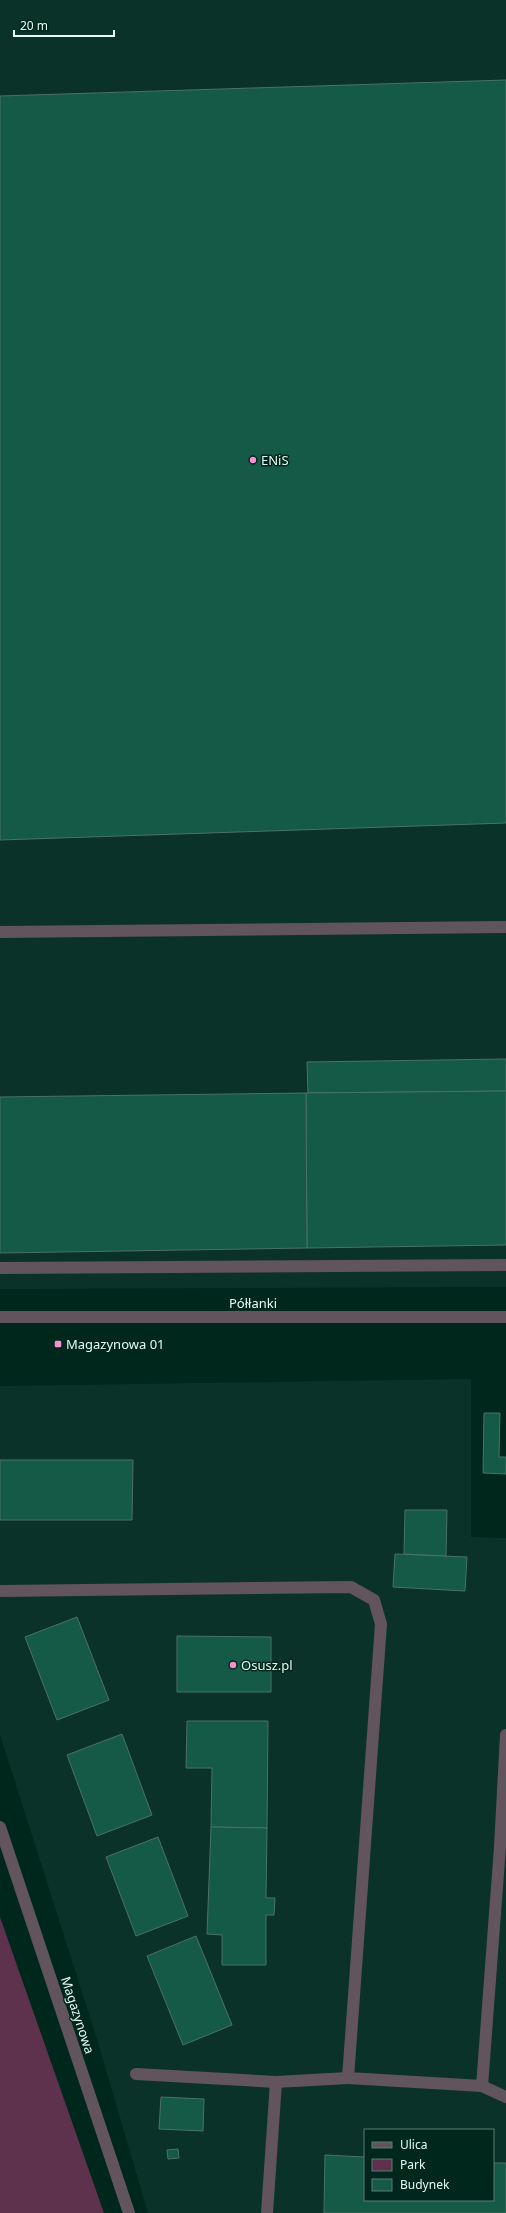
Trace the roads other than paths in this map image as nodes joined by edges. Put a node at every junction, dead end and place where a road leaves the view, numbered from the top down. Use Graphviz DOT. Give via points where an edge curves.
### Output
graph roads {
  1 [pos="506,927"];
  2 [pos="0,932"];
  3 [pos="506,1264"];
  4 [pos="0,1268"];
  5 [pos="0,1317"];
  6 [pos="506,1317"];
  7 [pos="0,1591"];
  8 [pos="506,1735"];
  9 [pos="0,1827"];
  10 [pos="136,2074"];
  11 [pos="348,2078"];
  12 [pos="276,2082"];
  13 [pos="482,2086"];
  14 [pos="506,2097"];
  15 [pos="129,2213"];
  16 [pos="267,2213"];
  1 -- 2 [label="street"];
  3 -- 4 [label="street"];
  5 -- 6 [label="street, Półłanki"];
  7 -- 11 [label="street" via="351,1587 374,1600 381,1624"];
  8 -- 13 [label="street"];
  9 -- 15 [label="street, Magazynowa"];
  10 -- 12 [label="street"];
  11 -- 12 [label="street"];
  11 -- 13 [label="street"];
  12 -- 16 [label="street"];
  13 -- 14 [label="street"];
}
